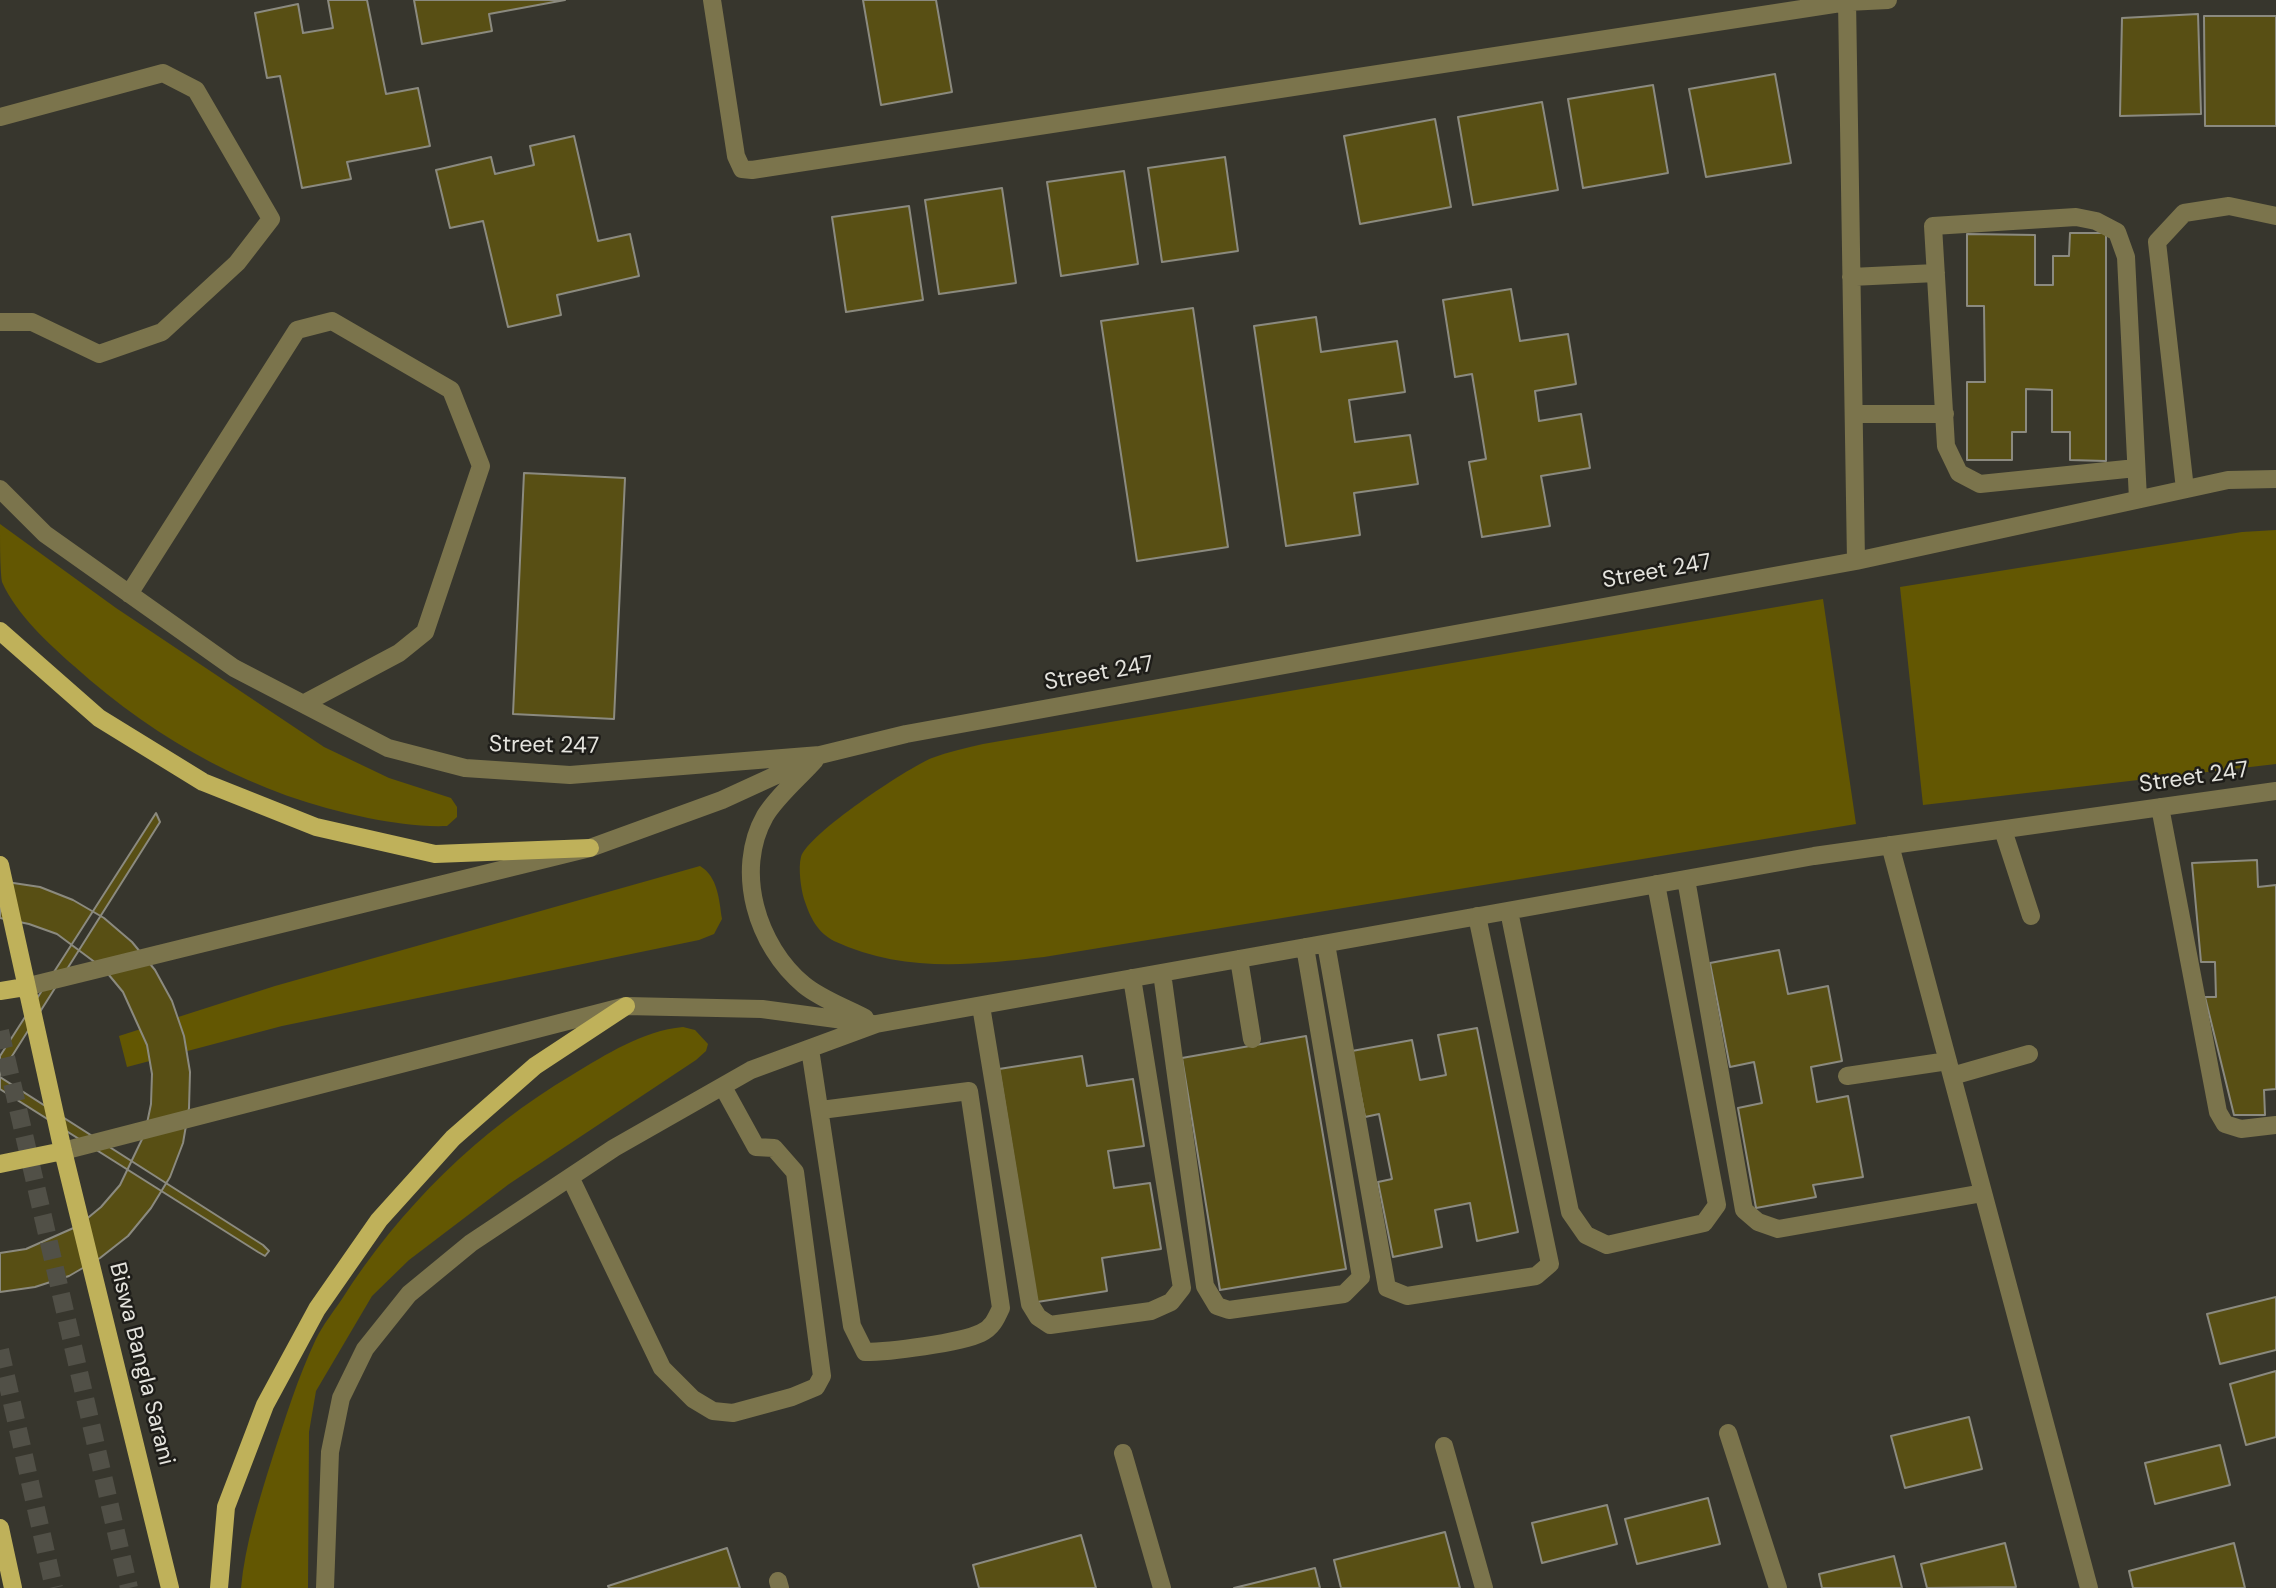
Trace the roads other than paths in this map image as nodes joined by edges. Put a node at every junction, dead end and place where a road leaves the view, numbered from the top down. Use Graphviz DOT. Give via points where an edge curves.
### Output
graph roads {
  1 [pos="712,0"];
  2 [pos="1888,0"];
  3 [pos="1847,1"];
  4 [pos="0,117"];
  5 [pos="2276,216"];
  6 [pos="1936,274"];
  7 [pos="1852,277"];
  8 [pos="0,322"];
  9 [pos="1853,414"];
  10 [pos="1945,414"];
  11 [pos="2136,468"];
  12 [pos="2276,479"];
  13 [pos="0,489"];
  14 [pos="2185,489"];
  15 [pos="2138,499"];
  16 [pos="1856,561"];
  17 [pos="129,594"];
  18 [pos="0,632"];
  19 [pos="303,704"];
  20 [pos="820,755"];
  21 [pos="2276,791"];
  22 [pos="2160,807"];
  23 [pos="2003,830"];
  24 [pos="1890,845"];
  25 [pos="590,848"];
  26 [pos="0,865"];
  27 [pos="1686,879"];
  28 [pos="1656,884"];
  29 [pos="1509,911"];
  30 [pos="1477,916"];
  31 [pos="2031,916"];
  32 [pos="1326,944"];
  33 [pos="1305,947"];
  34 [pos="1239,959"];
  35 [pos="1161,973"];
  36 [pos="1132,978"];
  37 [pos="25,987"];
  38 [pos="0,991"];
  39 [pos="626,1006"];
  40 [pos="981,1006"];
  41 [pos="876,1024"];
  42 [pos="1252,1039"];
  43 [pos="810,1049"];
  44 [pos="2029,1054"];
  45 [pos="1950,1069"];
  46 [pos="1847,1076"];
  47 [pos="723,1087"];
  48 [pos="821,1110"];
  49 [pos="2276,1125"];
  50 [pos="63,1151"];
  51 [pos="0,1164"];
  52 [pos="570,1177"];
  53 [pos="1983,1193"];
  54 [pos="1728,1433"];
  55 [pos="1444,1446"];
  56 [pos="1122,1453"];
  57 [pos="0,1528"];
  58 [pos="13,1588"];
  59 [pos="170,1588"];
  60 [pos="219,1588"];
  61 [pos="325,1588"];
  62 [pos="1162,1588"];
  63 [pos="1484,1588"];
  64 [pos="1778,1588"];
  65 [pos="2089,1588"];
  1 -- 3 [label="street" via="736,156 741,169 752,170"];
  2 -- 3 [label="street"];
  3 -- 7 [label="street"];
  4 -- 8 [label="street" via="163,73 196,90 271,219 237,263 162,332 99,354 32,322"];
  5 -- 14 [label="street" via="2229,206 2184,213 2157,242"];
  6 -- 7 [label="street"];
  6 -- 10 [label="street"];
  6 -- 11 [label="street" via="1933,226 2076,217 2117,232 2126,257"];
  7 -- 9 [label="street"];
  9 -- 10 [label="street"];
  9 -- 16 [label="street"];
  10 -- 11 [label="street" via="1946,446 1959,473 1980,484"];
  11 -- 15 [label="street"];
  12 -- 14 [label="street, Street 247" via="2228,480"];
  13 -- 17 [label="street, Street 247" via="45,534"];
  14 -- 15 [label="street, Street 247"];
  15 -- 16 [label="street, Street 247"];
  16 -- 20 [label="street, Street 247" via="906,734"];
  17 -- 19 [label="street, Street 247" via="234,668"];
  17 -- 19 [label="street" via="298,330 332,321 450,390 481,466 425,632 399,653"];
  18 -- 25 [label="main road" via="99,718 203,782 316,827 435,853"];
  19 -- 20 [label="street, Street 247" via="388,748 465,768 570,775"];
  20 -- 25 [label="street" via="722,800"];
  20 -- 41 [label="street" via="766,815 754,844 750,876 762,934 805,985"];
  21 -- 22 [label="street, Street 247"];
  22 -- 23 [label="street, Street 247"];
  22 -- 49 [label="street" via="2218,1112 2225,1124 2241,1129"];
  23 -- 24 [label="street, Street 247"];
  23 -- 31 [label="street"];
  24 -- 27 [label="street, Street 247"];
  24 -- 45 [label="street"];
  25 -- 37 [label="street"];
  26 -- 37 [label="main road, Biswa Bangla Sarani"];
  27 -- 28 [label="street, Street 247"];
  27 -- 53 [label="street" via="1744,1210 1758,1222 1779,1229"];
  28 -- 29 [label="street, Street 247"];
  28 -- 29 [label="street" via="1717,1205 1704,1223 1607,1245 1586,1235 1570,1212"];
  29 -- 30 [label="street, Street 247"];
  30 -- 32 [label="street, Street 247"];
  30 -- 32 [label="street" via="1549,1264 1536,1276 1407,1296 1387,1288"];
  32 -- 33 [label="street, Street 247"];
  33 -- 34 [label="street, Street 247"];
  33 -- 35 [label="street" via="1361,1277 1344,1294 1228,1310 1217,1306 1205,1286"];
  34 -- 35 [label="street, Street 247"];
  34 -- 42 [label="street"];
  35 -- 36 [label="street, Street 247"];
  36 -- 40 [label="street, Street 247"];
  36 -- 40 [label="street" via="1182,1287 1171,1303 1152,1311 1050,1325 1030,1304"];
  37 -- 38 [label="main road"];
  37 -- 50 [label="main road, Biswa Bangla Sarani"];
  39 -- 41 [label="street" via="762,1009"];
  39 -- 50 [label="street"];
  39 -- 60 [label="main road" via="535,1066 453,1138 379,1220 317,1309 265,1405 226,1507"];
  40 -- 41 [label="street, Street 247"];
  41 -- 43 [label="street"];
  43 -- 47 [label="street" via="751,1070"];
  43 -- 48 [label="street"];
  44 -- 45 [label="street"];
  45 -- 46 [label="street"];
  45 -- 53 [label="street"];
  47 -- 52 [label="street"];
  47 -- 52 [label="street" via="756,1147 774,1148 795,1172 822,1376 816,1387 733,1413 713,1411 693,1399 662,1368"];
  48 -- 48 [label="street" via="852,1326 865,1352 981,1333 994,1323 1001,1308 969,1091"];
  50 -- 51 [label="main road"];
  50 -- 59 [label="main road, Biswa Bangla Sarani"];
  52 -- 61 [label="street" via="471,1243 409,1294 365,1349 341,1398 330,1452"];
  53 -- 65 [label="street"];
  54 -- 64 [label="street"];
  55 -- 63 [label="street"];
  56 -- 62 [label="street"];
  57 -- 58 [label="main road"];
}
